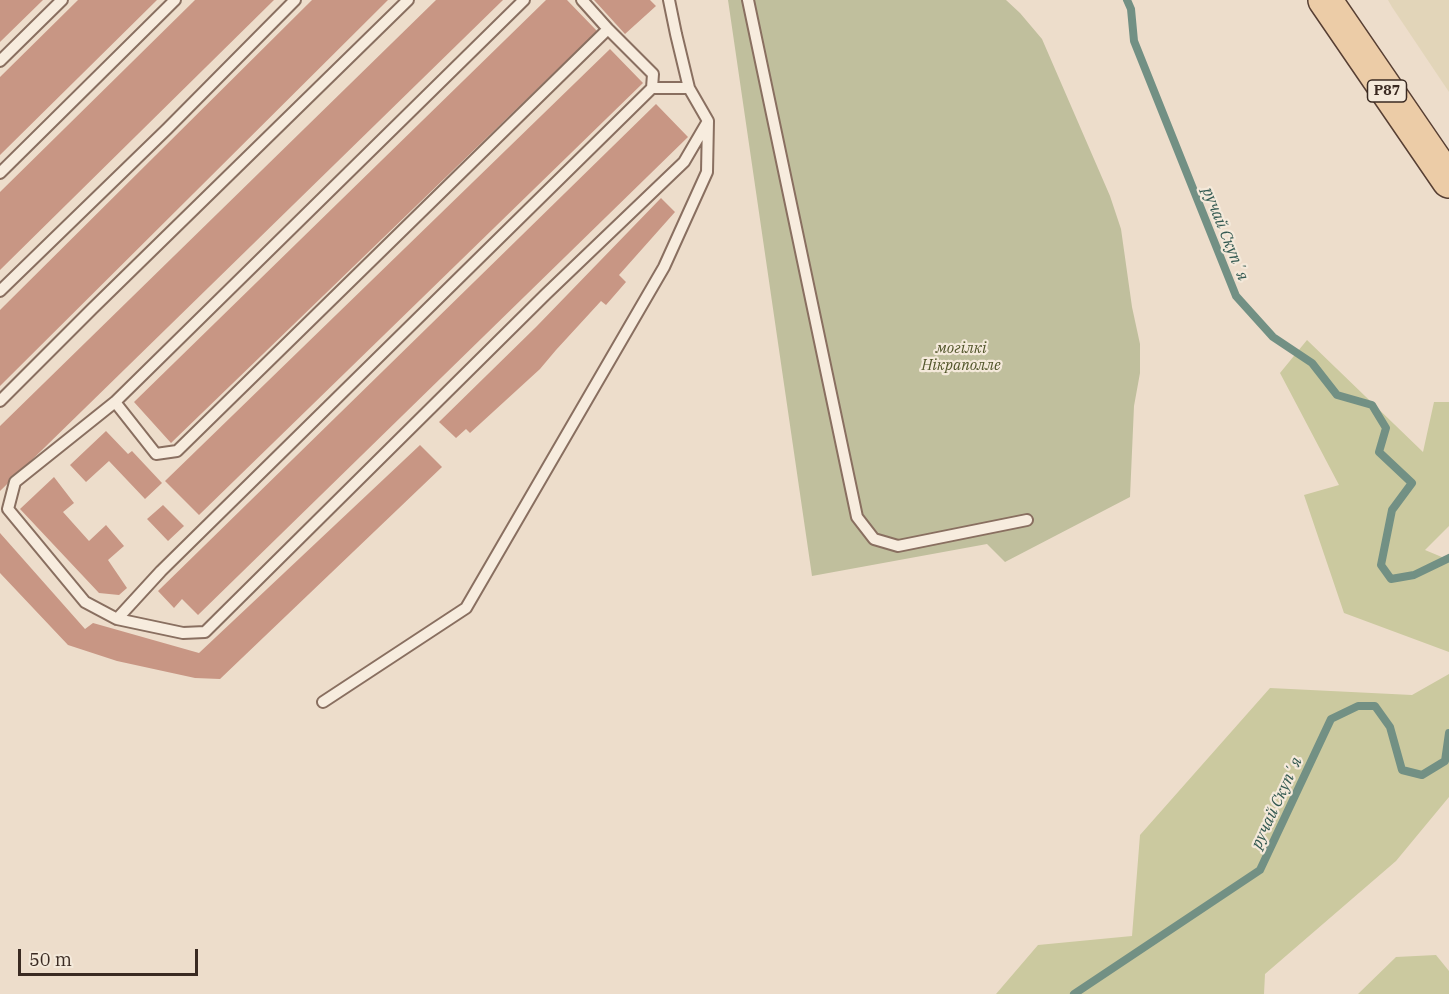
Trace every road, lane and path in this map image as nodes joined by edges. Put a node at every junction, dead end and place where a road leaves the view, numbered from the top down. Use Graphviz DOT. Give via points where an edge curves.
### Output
graph roads {
  1 [pos="62,0"];
  2 [pos="175,0"];
  3 [pos="295,0"];
  4 [pos="408,0"];
  5 [pos="524,0"];
  6 [pos="582,0"];
  7 [pos="669,0"];
  8 [pos="748,0"];
  9 [pos="1325,0"];
  10 [pos="608,29"];
  11 [pos="0,61"];
  12 [pos="652,88"];
  13 [pos="689,88"];
  14 [pos="708,121"];
  15 [pos="0,173"];
  16 [pos="1449,181"];
  17 [pos="0,291"];
  18 [pos="0,400"];
  19 [pos="115,402"];
  20 [pos="1027,520"];
  21 [pos="117,619"];
  22 [pos="323,702"];
  1 -- 11 [label="lane"];
  2 -- 15 [label="lane"];
  3 -- 17 [label="lane"];
  4 -- 18 [label="lane"];
  5 -- 19 [label="lane"];
  6 -- 10 [label="lane"];
  7 -- 13 [label="lane"];
  8 -- 20 [label="lane" via="857,517 874,539 898,546"];
  9 -- 16 [label="main road, Р87"];
  10 -- 12 [label="lane" via="653,74"];
  10 -- 19 [label="lane" via="177,451 156,454"];
  12 -- 13 [label="lane"];
  12 -- 21 [label="lane" via="161,571"];
  13 -- 14 [label="lane"];
  14 -- 21 [label="lane" via="684,162 205,632 183,633"];
  14 -- 22 [label="lane" via="706,172 664,267 466,608"];
  19 -- 21 [label="lane" via="15,482 8,509 85,602"];
}
